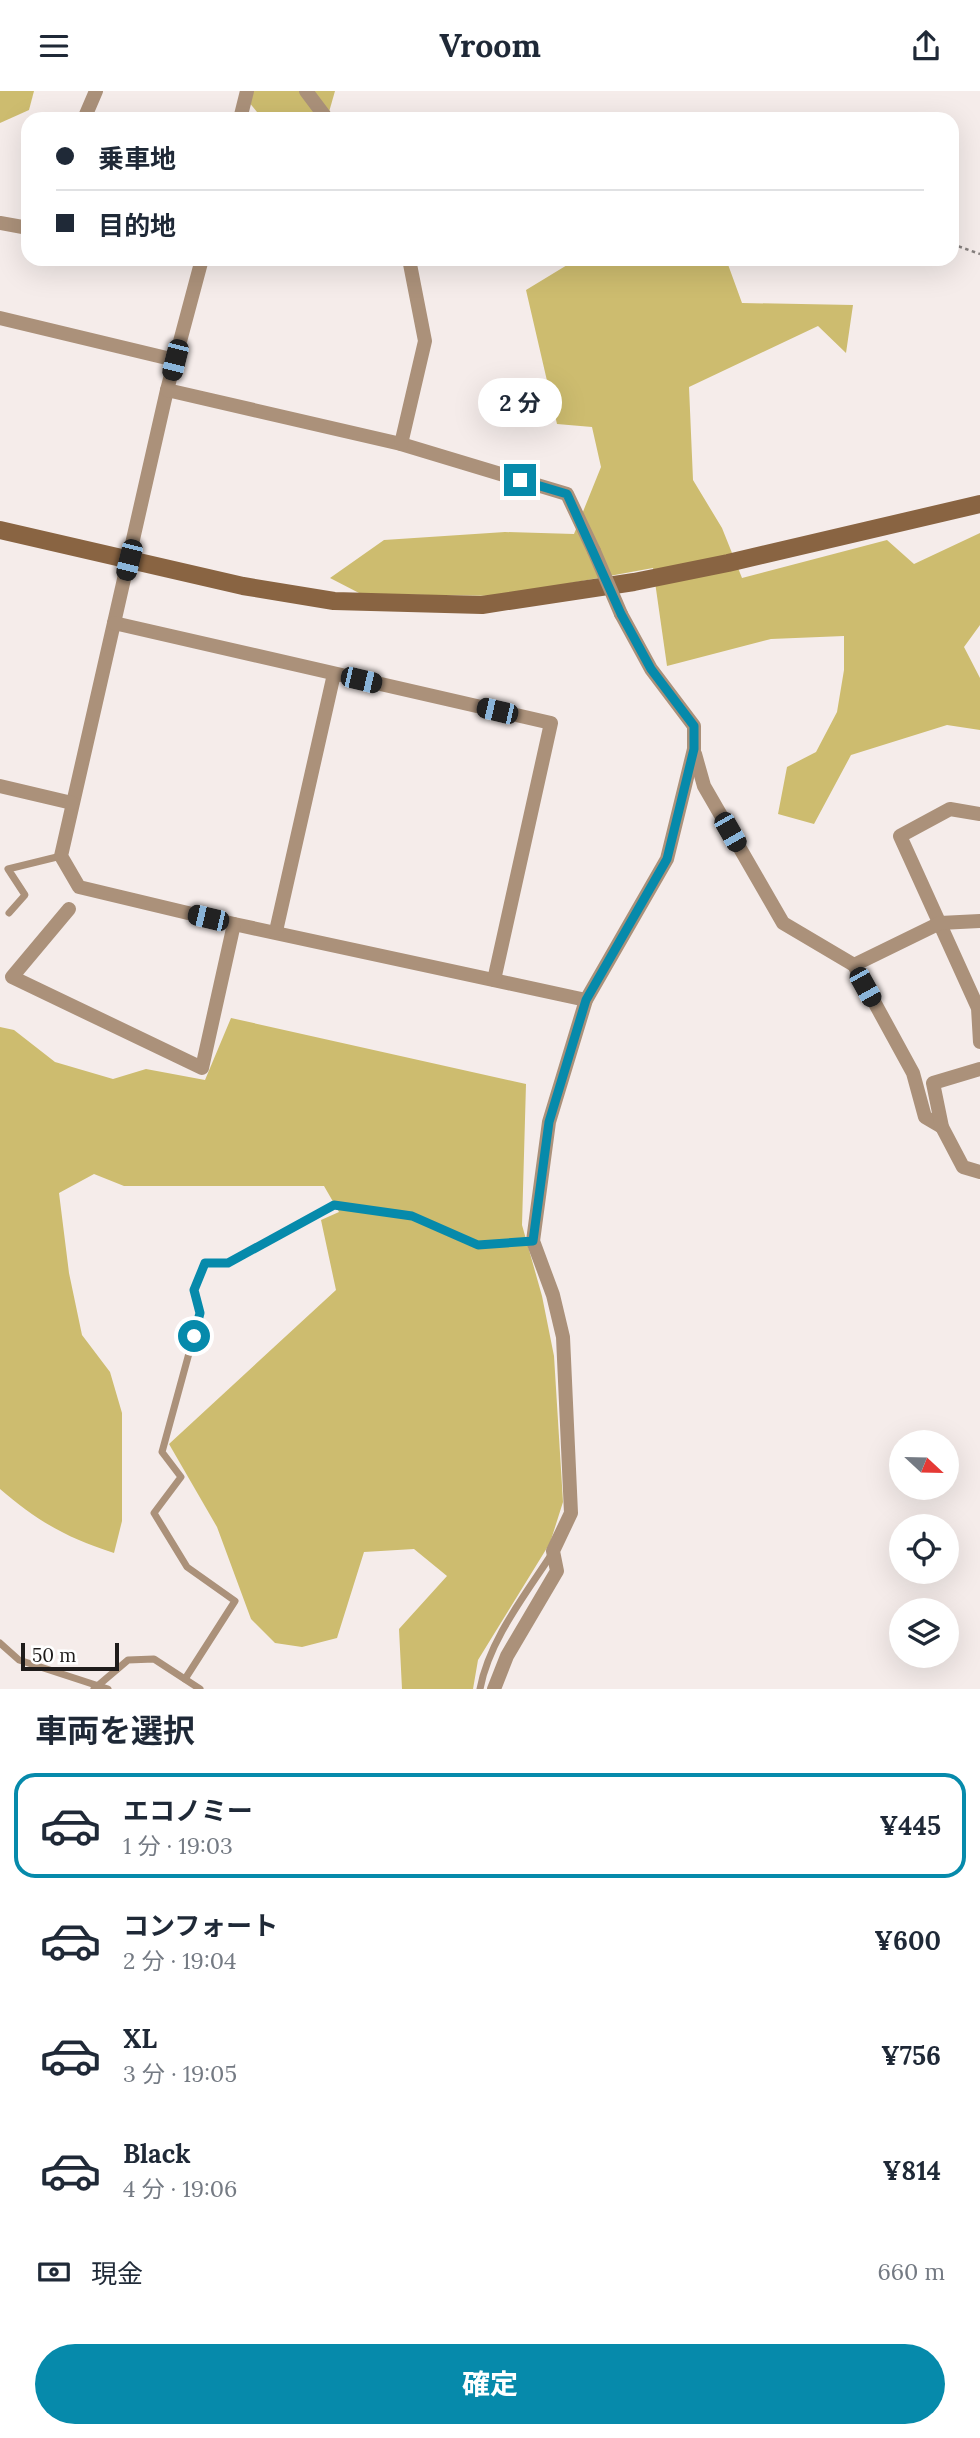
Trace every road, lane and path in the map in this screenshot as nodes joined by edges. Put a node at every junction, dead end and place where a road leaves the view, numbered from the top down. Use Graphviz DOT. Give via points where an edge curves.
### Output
graph roads {
  1 [pos="96,91"];
  2 [pos="247,91"];
  3 [pos="306,91"];
  4 [pos="87,112"];
  5 [pos="242,112"];
  6 [pos="322,112"];
  7 [pos="0,223"];
  8 [pos="21,227"];
  9 [pos="959,246"];
  10 [pos="980,254"];
  11 [pos="200,266"];
  12 [pos="411,266"];
  13 [pos="0,318"];
  14 [pos="175,360"];
  15 [pos="167,390"];
  16 [pos="401,444"];
  17 [pos="980,504"];
  18 [pos="0,530"];
  19 [pos="129,560"];
  20 [pos="114,623"];
  21 [pos="334,674"];
  22 [pos="694,749"];
  23 [pos="0,786"];
  24 [pos="72,803"];
  25 [pos="980,814"];
  26 [pos="61,856"];
  27 [pos="69,909"];
  28 [pos="9,913"];
  29 [pos="980,921"];
  30 [pos="940,923"];
  31 [pos="234,924"];
  32 [pos="276,931"];
  33 [pos="854,965"];
  34 [pos="494,980"];
  35 [pos="586,1000"];
  36 [pos="980,1042"];
  37 [pos="980,1069"];
  38 [pos="942,1128"];
  39 [pos="980,1172"];
  40 [pos="533,1241"];
  41 [pos="553,1551"];
  42 [pos="0,1643"];
  43 [pos="185,1679"];
  44 [pos="97,1687"];
  45 [pos="108,1689"];
  46 [pos="200,1689"];
  47 [pos="480,1689"];
  48 [pos="494,1689"];
  1 -- 4 [label="street"];
  2 -- 5 [label="street"];
  3 -- 6 [label="street"];
  7 -- 8 [label="street"];
  9 -- 10 [label="path"];
  11 -- 14 [label="street"];
  12 -- 16 [label="street" via="425,341"];
  13 -- 14 [label="street"];
  14 -- 15 [label="street"];
  15 -- 16 [label="street"];
  15 -- 19 [label="street"];
  16 -- 22 [label="street, bridge" via="567,494 651,669 694,726"];
  17 -- 19 [label="street" via="728,563 482,605 334,601"];
  18 -- 19 [label="street"];
  19 -- 20 [label="street"];
  20 -- 21 [label="street"];
  20 -- 24 [label="street"];
  21 -- 32 [label="street"];
  21 -- 34 [label="street" via="551,723"];
  22 -- 33 [label="street" via="704,786 783,923"];
  22 -- 35 [label="street" via="667,859"];
  23 -- 24 [label="street"];
  24 -- 26 [label="street"];
  25 -- 30 [label="street" via="950,809 900,836"];
  26 -- 28 [label="lane" via="8,869 25,895"];
  26 -- 31 [label="street" via="79,887"];
  27 -- 31 [label="street" via="12,977 202,1068"];
  29 -- 30 [label="street"];
  30 -- 33 [label="street"];
  30 -- 36 [label="street" via="978,1008"];
  31 -- 32 [label="street"];
  32 -- 34 [label="street"];
  33 -- 38 [label="street" via="912,1073 925,1117"];
  34 -- 35 [label="street"];
  35 -- 40 [label="street" via="549,1122"];
  37 -- 38 [label="street" via="933,1083"];
  38 -- 39 [label="street" via="963,1167"];
  40 -- 41 [label="street" via="563,1337 571,1513"];
  40 -- 43 [label="lane" via="478,1245 412,1216 334,1205 228,1263 205,1263 194,1290 200,1313 162,1452 181,1477 154,1513 187,1567 236,1601"];
  41 -- 47 [label="lane" via="483,1670"];
  41 -- 48 [label="street" via="557,1571 507,1656"];
  42 -- 44 [label="lane" via="19,1660"];
  43 -- 44 [label="lane" via="154,1659 128,1660"];
  43 -- 46 [label="lane"];
  44 -- 45 [label="lane"];
}
